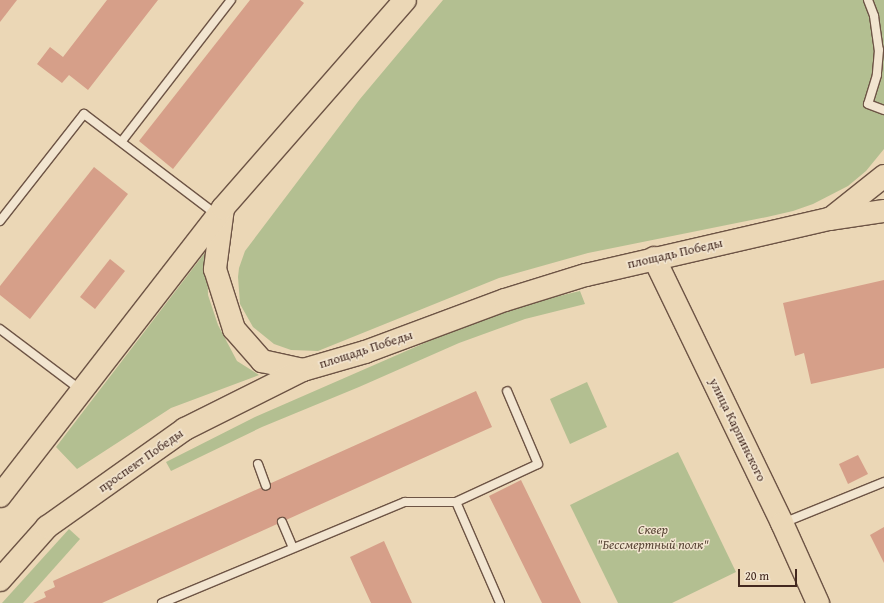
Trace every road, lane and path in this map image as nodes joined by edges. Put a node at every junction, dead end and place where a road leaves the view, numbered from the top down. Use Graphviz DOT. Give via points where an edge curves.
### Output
graph roads {
  1 [pos="231,0"];
  2 [pos="868,0"];
  3 [pos="401,3"];
  4 [pos="884,110"];
  5 [pos="122,141"];
  6 [pos="884,176"];
  7 [pos="884,211"];
  8 [pos="220,212"];
  9 [pos="829,219"];
  10 [pos="0,221"];
  11 [pos="654,258"];
  12 [pos="0,329"];
  13 [pos="303,370"];
  14 [pos="82,391"];
  15 [pos="507,391"];
  16 [pos="258,464"];
  17 [pos="884,482"];
  18 [pos="266,486"];
  19 [pos="0,496"];
  20 [pos="456,502"];
  21 [pos="282,522"];
  22 [pos="782,523"];
  23 [pos="293,548"];
  24 [pos="0,580"];
  25 [pos="162,603"];
  26 [pos="500,603"];
  27 [pos="818,603"];
  1 -- 5 [label="lane"];
  2 -- 4 [label="lane" via="874,16 879,50 877,75 868,104"];
  3 -- 8 [label="main road"];
  5 -- 8 [label="lane"];
  5 -- 10 [label="lane" via="84,114"];
  6 -- 9 [label="main road, площадь Победы"];
  7 -- 9 [label="main road"];
  8 -- 13 [label="main road, площадь Победы" via="215,269 234,329 262,361"];
  8 -- 14 [label="main road"];
  9 -- 11 [label="main road, площадь Победы"];
  11 -- 13 [label="main road, площадь Победы" via="586,275 505,300 366,352"];
  11 -- 22 [label="main road, улица Карпинского"];
  12 -- 14 [label="lane"];
  13 -- 24 [label="main road, проспект Победы" via="186,429 47,527"];
  14 -- 19 [label="main road"];
  15 -- 20 [label="lane" via="538,464"];
  16 -- 18 [label="lane"];
  17 -- 22 [label="lane"];
  20 -- 23 [label="lane" via="405,502"];
  20 -- 26 [label="lane"];
  21 -- 23 [label="lane"];
  22 -- 27 [label="main road, улица Карпинского"];
  23 -- 25 [label="lane"];
}
